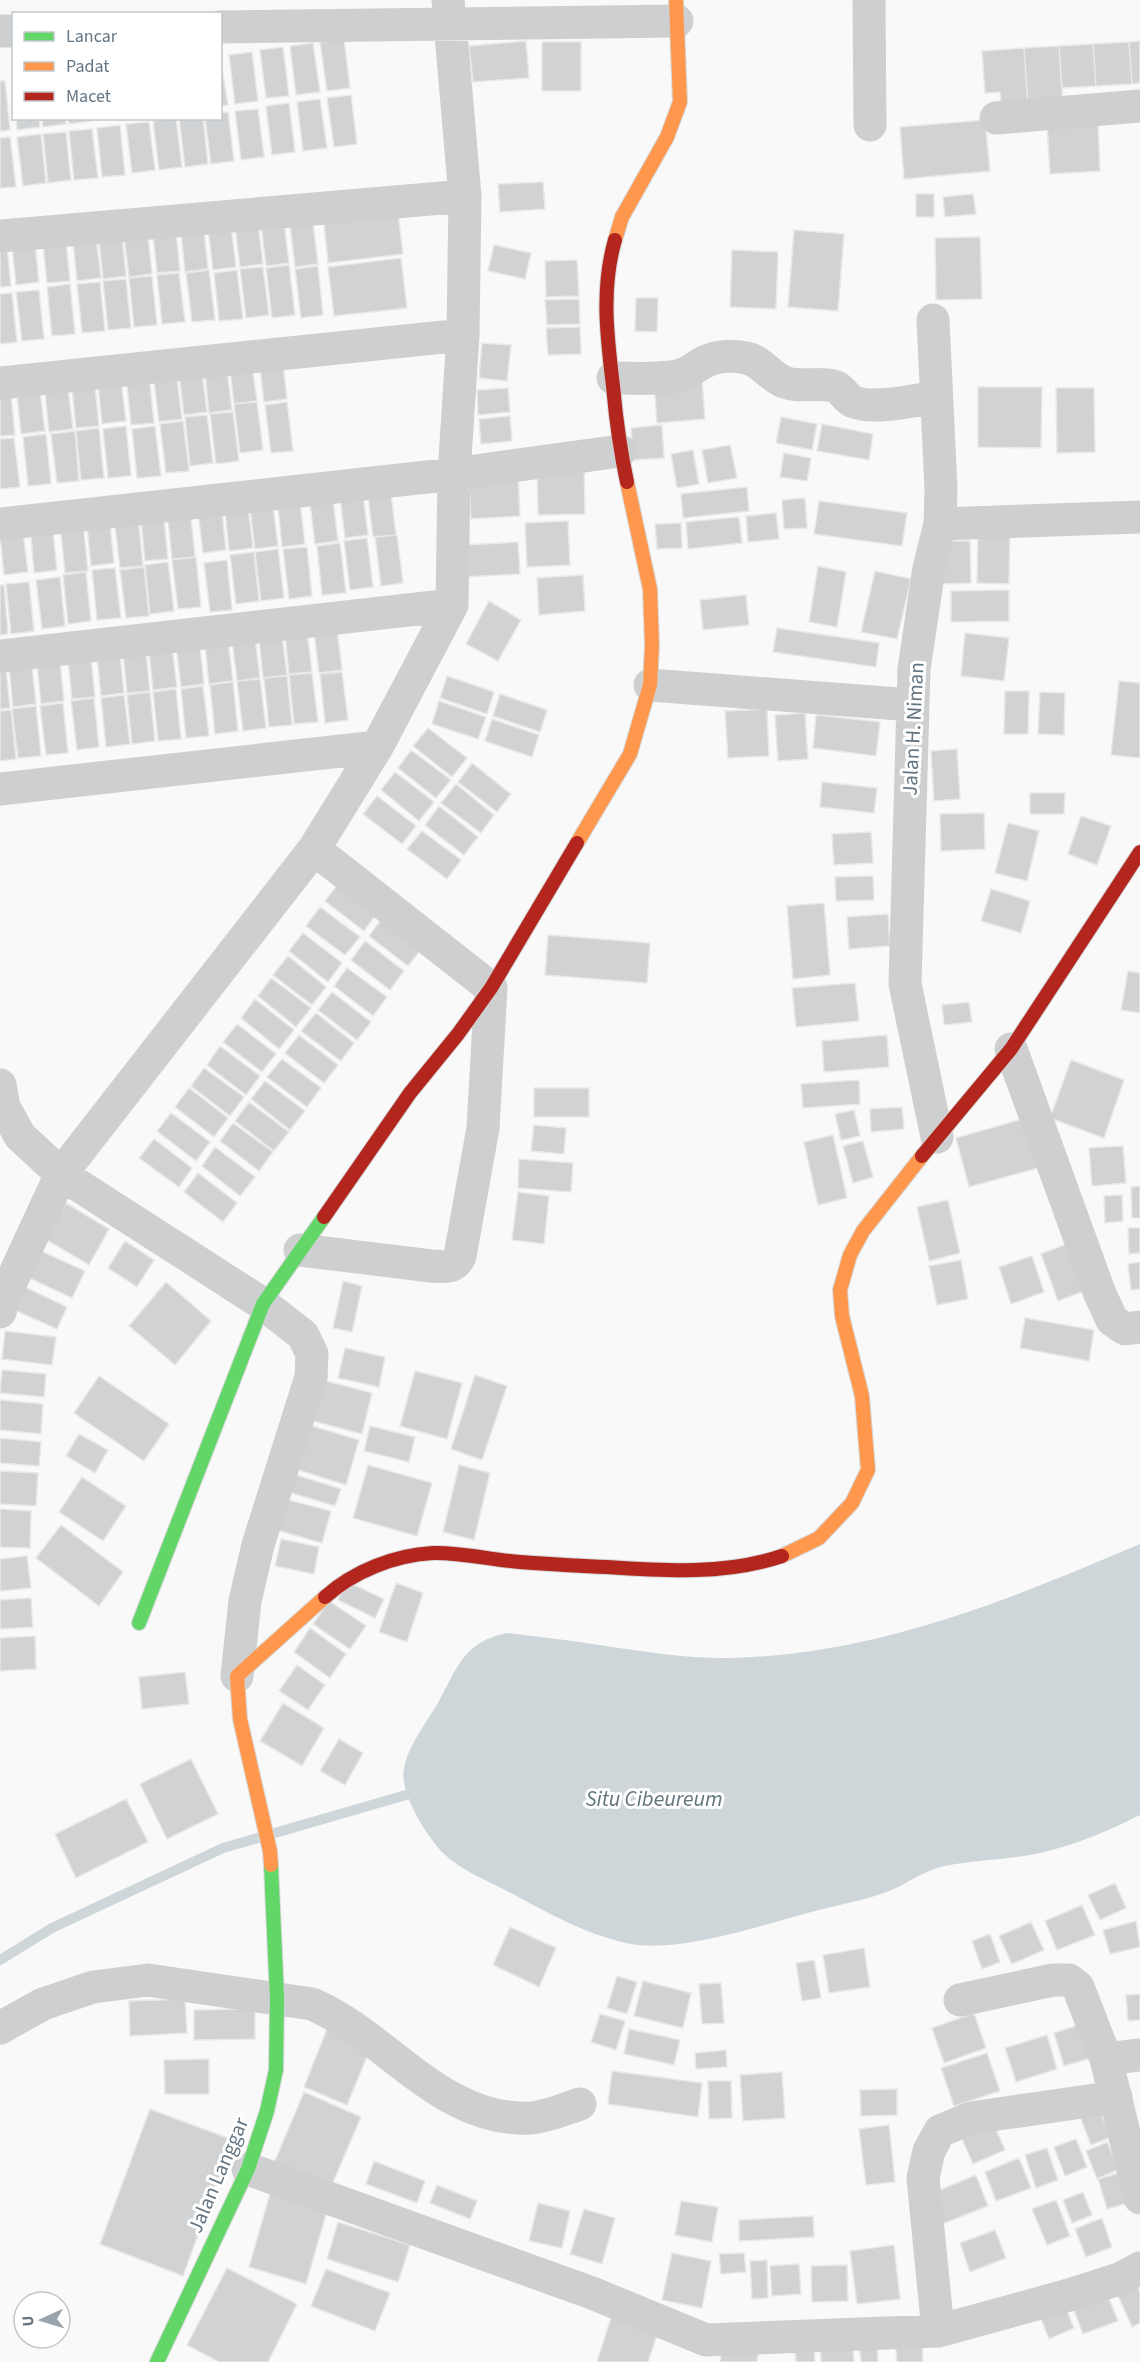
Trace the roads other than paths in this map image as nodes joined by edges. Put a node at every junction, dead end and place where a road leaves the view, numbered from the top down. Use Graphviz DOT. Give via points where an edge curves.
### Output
graph roads {
  1 [pos="869,0"];
  2 [pos="676,10"];
  3 [pos="448,11"];
  4 [pos="222,27"];
  5 [pos="1140,106"];
  6 [pos="996,118"];
  7 [pos="870,125"];
  8 [pos="465,196"];
  9 [pos="0,236"];
  10 [pos="933,320"];
  11 [pos="463,336"];
  12 [pos="613,378"];
  13 [pos="0,383"];
  14 [pos="936,397"];
  15 [pos="620,451"];
  16 [pos="454,474"];
  17 [pos="1140,517"];
  18 [pos="0,524"];
  19 [pos="940,524"];
  20 [pos="452,605"];
  21 [pos="0,656"];
  22 [pos="650,685"];
  23 [pos="912,705"];
  24 [pos="377,747"];
  25 [pos="0,789"];
  26 [pos="314,849"];
  27 [pos="1140,852"];
  28 [pos="491,988"];
  29 [pos="1011,1049"];
  30 [pos="0,1085"];
  31 [pos="937,1137"];
  32 [pos="61,1174"];
  33 [pos="300,1250"];
  34 [pos="1,1302"];
  35 [pos="263,1304"];
  36 [pos="1140,1327"];
  37 [pos="139,1623"];
  38 [pos="237,1677"];
  39 [pos="277,1998"];
  40 [pos="960,2000"];
  41 [pos="0,2028"];
  42 [pos="1140,2055"];
  43 [pos="1106,2059"];
  44 [pos="1116,2097"];
  45 [pos="580,2104"];
  46 [pos="248,2169"];
  47 [pos="1140,2198"];
  48 [pos="1140,2268"];
  49 [pos="938,2331"];
  50 [pos="704,2351"];
  51 [pos="157,2362"];
  1 -- 7 [label="street"];
  2 -- 3 [label="street"];
  2 -- 12 [label="street" via="680,102 667,137 622,217 610,258 606,296"];
  3 -- 4 [label="street"];
  3 -- 8 [label="street"];
  5 -- 6 [label="street"];
  8 -- 9 [label="street"];
  8 -- 11 [label="street"];
  10 -- 14 [label="street, Jalan H. Niman"];
  11 -- 13 [label="street"];
  11 -- 16 [label="street"];
  12 -- 14 [label="street" via="676,376 723,356 744,357 757,361 785,382 833,385 855,403"];
  12 -- 15 [label="street"];
  14 -- 19 [label="street, Jalan H. Niman"];
  15 -- 16 [label="street"];
  15 -- 22 [label="street" via="650,589"];
  16 -- 18 [label="street"];
  16 -- 20 [label="street"];
  17 -- 19 [label="street"];
  19 -- 23 [label="street, Jalan H. Niman" via="921,611"];
  20 -- 21 [label="street"];
  20 -- 24 [label="street"];
  22 -- 23 [label="street"];
  22 -- 28 [label="street" via="630,754"];
  23 -- 31 [label="street, Jalan H. Niman" via="905,984"];
  24 -- 25 [label="street"];
  24 -- 26 [label="street"];
  26 -- 28 [label="street"];
  26 -- 32 [label="street"];
  27 -- 29 [label="street"];
  28 -- 33 [label="street" via="410,1093"];
  28 -- 33 [label="street" via="483,1128 457,1262 449,1267 431,1266"];
  29 -- 31 [label="street"];
  29 -- 36 [label="street" via="1112,1320 1125,1329"];
  30 -- 32 [label="street" via="4,1107 20,1137"];
  31 -- 38 [label="street" via="863,1231 850,1256 840,1290 842,1316 862,1396 868,1470 852,1503 819,1538 760,1563 679,1572 434,1553 395,1560 337,1586"];
  32 -- 34 [label="street"];
  32 -- 35 [label="street"];
  33 -- 35 [label="street"];
  35 -- 37 [label="street"];
  35 -- 38 [label="street" via="303,1335 312,1354 311,1377 258,1545 245,1601"];
  38 -- 39 [label="street, Jalan Langgar" via="240,1719 270,1851"];
  39 -- 41 [label="street" via="148,1980 93,1987 43,2004"];
  39 -- 45 [label="street" via="333,2012 431,2087 479,2111 533,2118"];
  39 -- 46 [label="street, Jalan Langgar" via="276,2070"];
  40 -- 43 [label="street" via="1069,1980 1078,1987"];
  42 -- 43 [label="street"];
  43 -- 44 [label="street"];
  44 -- 47 [label="street"];
  44 -- 49 [label="street" via="971,2118 940,2132 929,2151 923,2178"];
  46 -- 50 [label="street" via="592,2293"];
  46 -- 51 [label="street, Jalan Langgar"];
  48 -- 49 [label="street" via="1069,2295"];
  49 -- 50 [label="street"];
}
